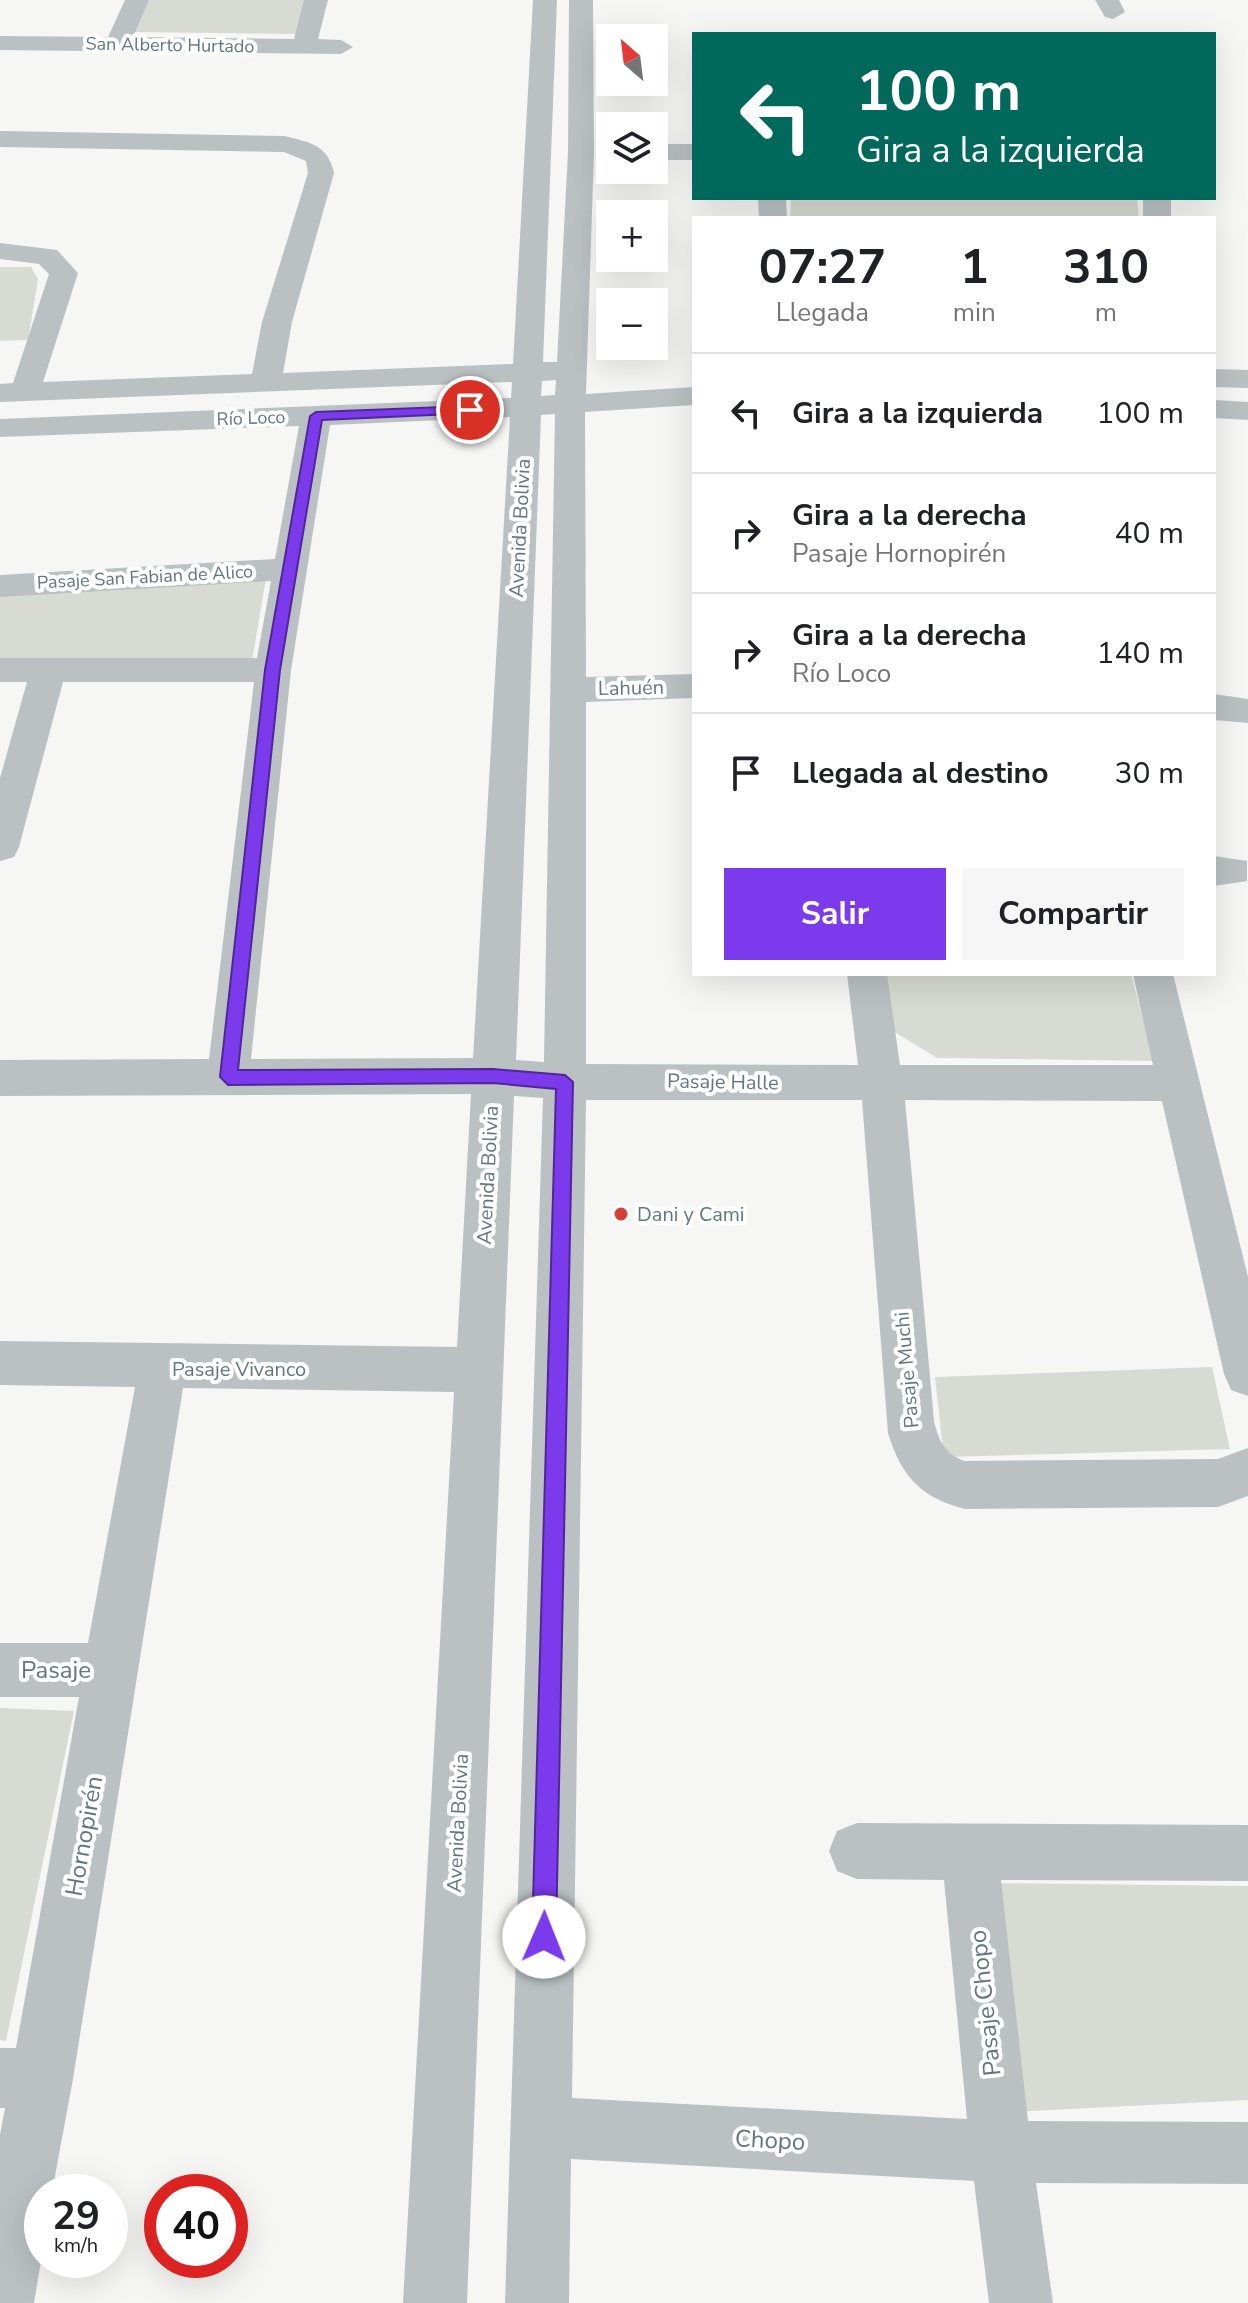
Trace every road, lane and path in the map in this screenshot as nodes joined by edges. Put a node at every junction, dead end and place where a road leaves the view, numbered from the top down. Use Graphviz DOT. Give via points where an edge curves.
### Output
graph roads {
  1 [pos="137,0"];
  2 [pos="316,0"];
  3 [pos="545,0"];
  4 [pos="581,0"];
  5 [pos="0,43"];
  6 [pos="117,45"];
  7 [pos="304,47"];
  8 [pos="341,47"];
  9 [pos="0,139"];
  10 [pos="539,149"];
  11 [pos="595,152"];
  12 [pos="668,152"];
  13 [pos="692,152"];
  14 [pos="0,251"];
  15 [pos="573,371"];
  16 [pos="692,371"];
  17 [pos="1216,378"];
  18 [pos="1248,379"];
  19 [pos="266,382"];
  20 [pos="527,389"];
  21 [pos="12,392"];
  22 [pos="692,396"];
  23 [pos="571,403"];
  24 [pos="1216,409"];
  25 [pos="1248,411"];
  26 [pos="316,416"];
  27 [pos="0,428"];
  28 [pos="289,569"];
  29 [pos="0,586"];
  30 [pos="0,670"];
  31 [pos="48,670"];
  32 [pos="273,670"];
  33 [pos="692,686"];
  34 [pos="567,690"];
  35 [pos="0,847"];
  36 [pos="867,976"];
  37 [pos="1153,976"];
  38 [pos="493,1076"];
  39 [pos="228,1077"];
  40 [pos="0,1078"];
  41 [pos="565,1082"];
  42 [pos="1179,1083"];
  43 [pos="882,1085"];
  44 [pos="0,1363"];
  45 [pos="162,1368"];
  46 [pos="479,1370"];
  47 [pos="1248,1374"];
  48 [pos="1248,1472"];
  49 [pos="0,1670"];
  50 [pos="112,1670"];
  51 [pos="857,1851"];
  52 [pos="970,1853"];
  53 [pos="1248,1853"];
  54 [pos="21,2079"];
  55 [pos="540,2127"];
  56 [pos="1001,2152"];
  57 [pos="1248,2153"];
  58 [pos="2,2303"];
  59 [pos="435,2303"];
  60 [pos="537,2303"];
  61 [pos="1021,2303"];
  1 -- 6 [label="street"];
  2 -- 7 [label="street"];
  3 -- 10 [label="street, Avenida Bolivia"];
  4 -- 11 [label="street"];
  5 -- 6 [label="street, San Alberto Hurtado"];
  6 -- 7 [label="street, San Alberto Hurtado"];
  7 -- 8 [label="street, San Alberto Hurtado"];
  9 -- 19 [label="street" via="284,144 318,158 321,173 277,322"];
  10 -- 11 [label="street"];
  10 -- 20 [label="street, Avenida Bolivia"];
  11 -- 15 [label="street"];
  12 -- 13 [label="street"];
  14 -- 21 [label="street" via="47,256 64,273"];
  15 -- 16 [label="street, Río Loco"];
  15 -- 20 [label="street, Río Loco"];
  15 -- 23 [label="street"];
  17 -- 18 [label="street"];
  19 -- 20 [label="street, Río Loco"];
  19 -- 21 [label="street, Río Loco"];
  20 -- 23 [label="street, Río Loco"];
  20 -- 26 [label="street, Río Loco"];
  20 -- 38 [label="street, Avenida Bolivia"];
  22 -- 23 [label="street, Río Loco"];
  23 -- 34 [label="street"];
  24 -- 25 [label="street"];
  26 -- 27 [label="street, Río Loco"];
  26 -- 28 [label="street"];
  28 -- 29 [label="street, Pasaje San Fabian de Alico"];
  28 -- 32 [label="street"];
  30 -- 31 [label="street"];
  31 -- 32 [label="street"];
  31 -- 35 [label="street"];
  32 -- 39 [label="street"];
  33 -- 34 [label="street, Lahuén"];
  34 -- 41 [label="street"];
  36 -- 43 [label="street, Pasaje Muchi"];
  37 -- 42 [label="street"];
  38 -- 39 [label="street, Pasaje Halle"];
  38 -- 41 [label="street, Pasaje Halle"];
  38 -- 46 [label="street, Avenida Bolivia"];
  39 -- 40 [label="street, Pasaje Halle"];
  41 -- 43 [label="street, Pasaje Halle"];
  41 -- 55 [label="street"];
  42 -- 43 [label="street"];
  42 -- 47 [label="street"];
  43 -- 48 [label="street, Pasaje Muchi" via="910,1421 913,1440 931,1472 965,1485 1218,1483"];
  44 -- 45 [label="street, Pasaje Vivanco"];
  45 -- 46 [label="street, Pasaje Vivanco"];
  45 -- 50 [label="street, Hornopirén"];
  46 -- 59 [label="street, Avenida Bolivia"];
  49 -- 50 [label="street, Pasaje"];
  50 -- 54 [label="street, Hornopirén"];
  51 -- 52 [label="street"];
  52 -- 53 [label="street"];
  52 -- 56 [label="street, Pasaje Chopo"];
  54 -- 58 [label="street, Hornopirén"];
  55 -- 56 [label="street, Chopo"];
  55 -- 60 [label="street"];
  56 -- 57 [label="street"];
  56 -- 61 [label="street, Pasaje Chopo"];
}
